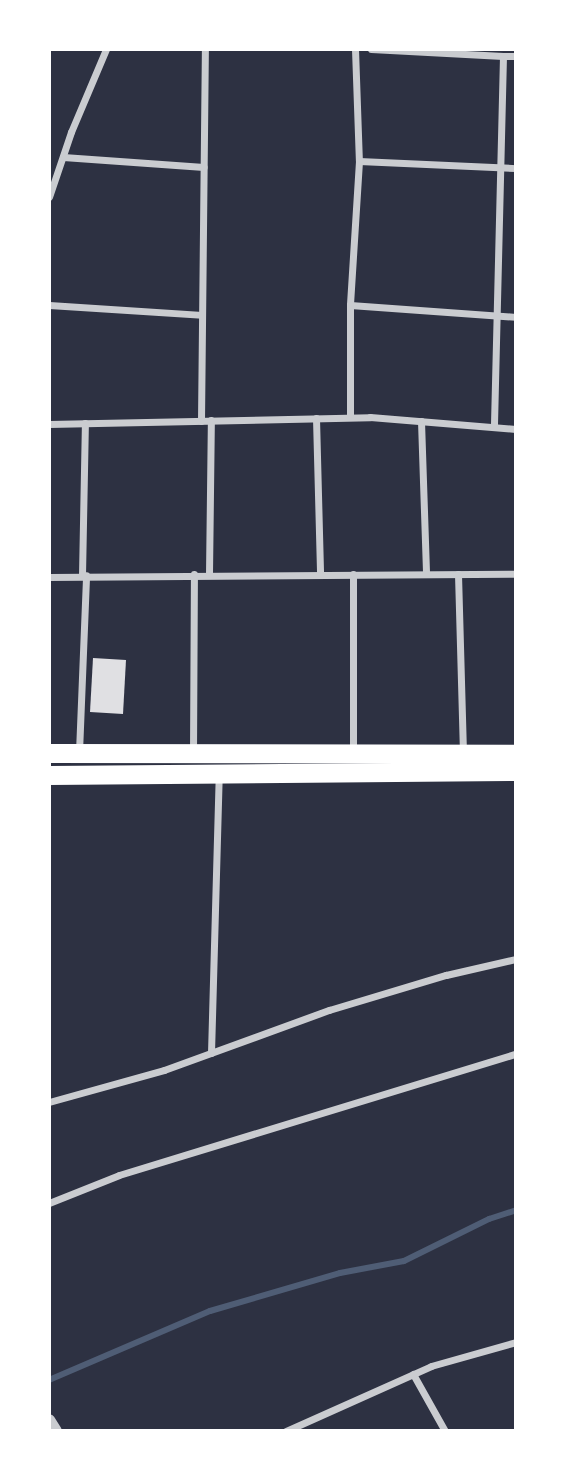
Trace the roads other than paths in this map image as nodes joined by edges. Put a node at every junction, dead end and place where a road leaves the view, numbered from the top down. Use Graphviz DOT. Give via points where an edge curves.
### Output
graph roads {
  1 [pos="106,49"];
  2 [pos="205,49"];
  3 [pos="355,49"];
  4 [pos="371,49"];
  5 [pos="417,50"];
  6 [pos="503,56"];
  7 [pos="516,56"];
  8 [pos="63,157"];
  9 [pos="359,161"];
  10 [pos="204,167"];
  11 [pos="500,167"];
  12 [pos="516,168"];
  13 [pos="49,197"];
  14 [pos="49,305"];
  15 [pos="350,305"];
  16 [pos="202,315"];
  17 [pos="496,315"];
  18 [pos="516,317"];
  19 [pos="350,417"];
  20 [pos="316,418"];
  21 [pos="211,420"];
  22 [pos="201,421"];
  23 [pos="421,421"];
  24 [pos="85,423"];
  25 [pos="49,424"];
  26 [pos="494,427"];
  27 [pos="516,429"];
  28 [pos="194,574"];
  29 [pos="209,574"];
  30 [pos="320,574"];
  31 [pos="353,574"];
  32 [pos="426,574"];
  33 [pos="458,574"];
  34 [pos="516,574"];
  35 [pos="84,575"];
  36 [pos="49,576"];
  37 [pos="49,753"];
  38 [pos="79,753"];
  39 [pos="193,754"];
  40 [pos="353,754"];
  41 [pos="463,754"];
  42 [pos="516,754"];
  43 [pos="516,771"];
  44 [pos="219,774"];
  45 [pos="49,775"];
  46 [pos="516,959"];
  47 [pos="211,1053"];
  48 [pos="516,1054"];
  49 [pos="49,1102"];
  50 [pos="49,1203"];
  51 [pos="516,1342"];
  52 [pos="413,1374"];
  53 [pos="49,1420"];
  54 [pos="55,1431"];
  55 [pos="286,1431"];
  56 [pos="445,1431"];
  1 -- 8 [label="street"];
  2 -- 10 [label="street"];
  3 -- 9 [label="street"];
  4 -- 5 [label="street"];
  5 -- 6 [label="street"];
  6 -- 7 [label="street"];
  6 -- 11 [label="street"];
  8 -- 10 [label="street"];
  8 -- 13 [label="street"];
  9 -- 11 [label="street"];
  9 -- 15 [label="street"];
  10 -- 16 [label="street"];
  11 -- 12 [label="street"];
  11 -- 17 [label="street"];
  14 -- 16 [label="street"];
  15 -- 17 [label="street"];
  15 -- 19 [label="street"];
  16 -- 22 [label="street"];
  17 -- 18 [label="street"];
  17 -- 26 [label="street"];
  19 -- 20 [label="street"];
  19 -- 23 [label="street"];
  20 -- 21 [label="street"];
  20 -- 30 [label="street"];
  21 -- 22 [label="street"];
  21 -- 29 [label="street"];
  22 -- 24 [label="street"];
  23 -- 26 [label="street"];
  23 -- 32 [label="street"];
  24 -- 25 [label="street"];
  24 -- 35 [label="street"];
  26 -- 27 [label="street"];
  28 -- 29 [label="street"];
  28 -- 35 [label="street"];
  28 -- 39 [label="street"];
  29 -- 30 [label="street"];
  30 -- 31 [label="street"];
  31 -- 32 [label="street"];
  31 -- 40 [label="street"];
  32 -- 33 [label="street"];
  33 -- 34 [label="street"];
  33 -- 41 [label="street"];
  35 -- 36 [label="street"];
  35 -- 38 [label="street"];
  37 -- 38 [label="highway"];
  38 -- 39 [label="highway"];
  39 -- 40 [label="highway"];
  40 -- 41 [label="highway"];
  41 -- 42 [label="highway"];
  43 -- 44 [label="highway"];
  44 -- 45 [label="highway"];
  44 -- 47 [label="street"];
  46 -- 47 [label="street" via="329,1010"];
  47 -- 49 [label="street"];
  48 -- 50 [label="street" via="119,1175"];
  51 -- 52 [label="street"];
  52 -- 55 [label="street"];
  52 -- 56 [label="street"];
  53 -- 54 [label="street"];
}
